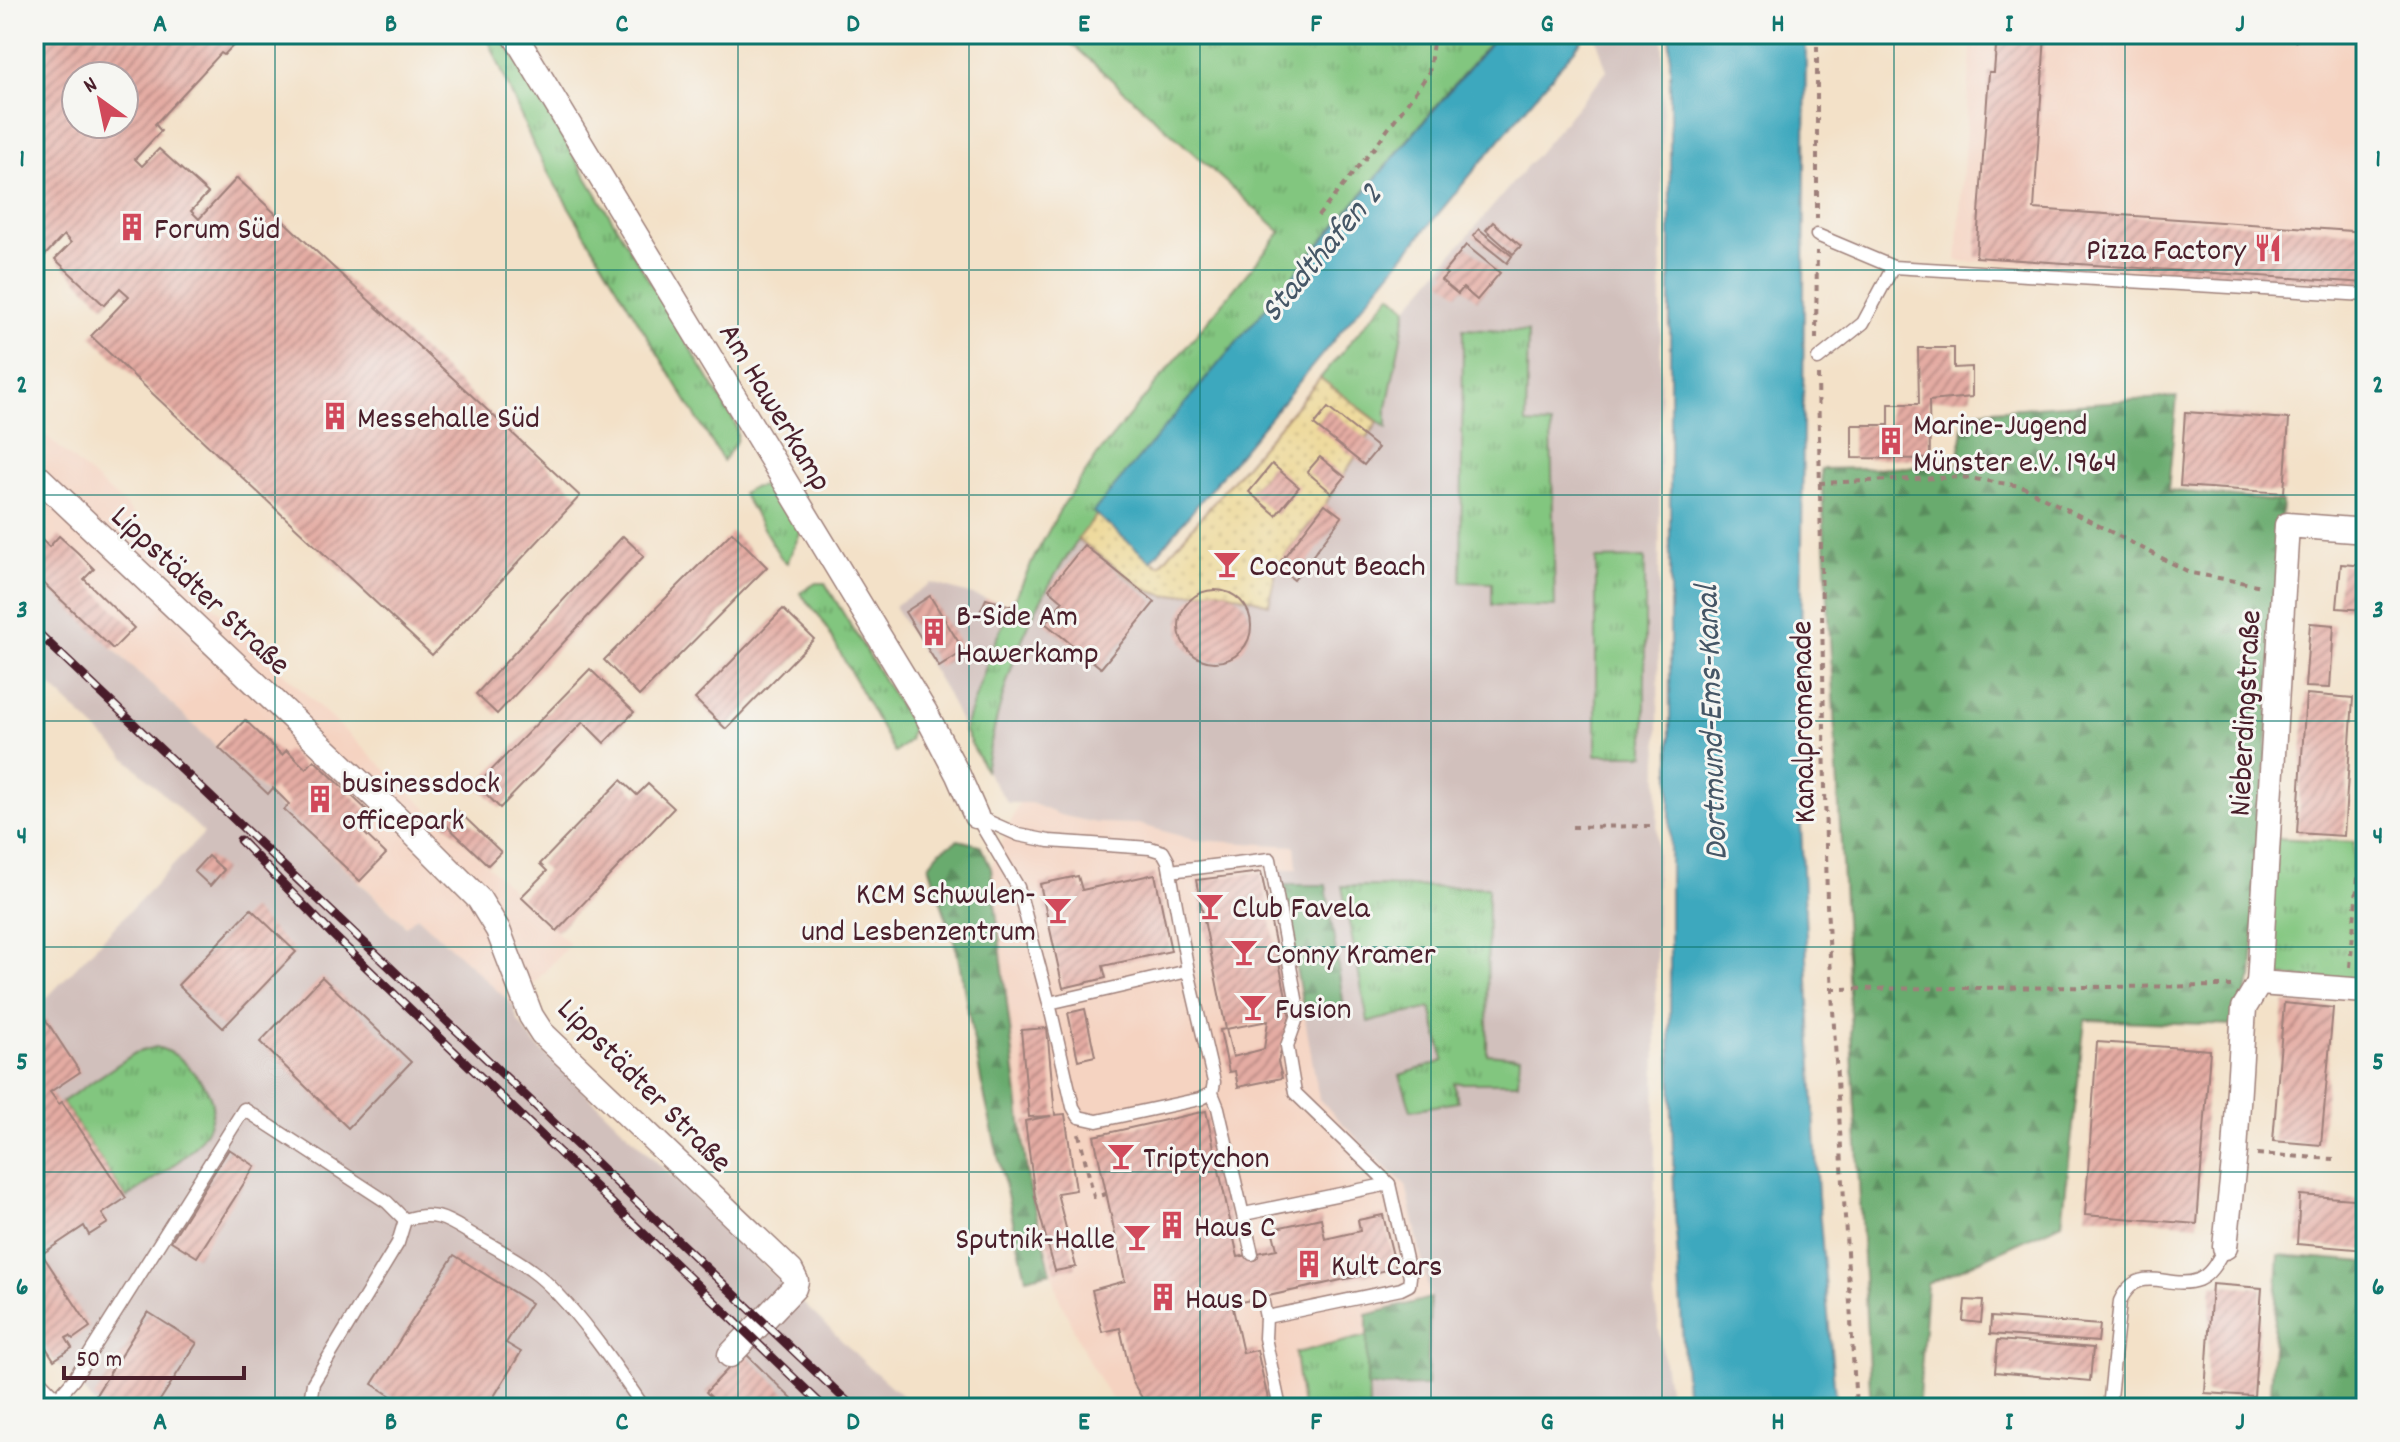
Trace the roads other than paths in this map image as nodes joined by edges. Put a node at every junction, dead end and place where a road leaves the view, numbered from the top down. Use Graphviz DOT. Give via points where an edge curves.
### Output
graph roads {
  1 [pos="514,34"];
  2 [pos="1817,235"];
  3 [pos="1893,267"];
  4 [pos="2366,295"];
  5 [pos="1818,359"];
  6 [pos="34,473"];
  7 [pos="2366,531"];
  8 [pos="976,816"];
  9 [pos="1170,871"];
  10 [pos="1188,971"];
  11 [pos="2259,983"];
  12 [pos="2357,990"];
  13 [pos="1049,1003"];
  14 [pos="1212,1093"];
  15 [pos="1389,1184"];
  16 [pos="1244,1214"];
  17 [pos="405,1220"];
  18 [pos="2225,1247"];
  19 [pos="1252,1254"];
  20 [pos="1262,1298"];
  21 [pos="1266,1317"];
  22 [pos="730,1355"];
  23 [pos="34,1383"];
  24 [pos="56,1405"];
  25 [pos="309,1408"];
  26 [pos="644,1408"];
  27 [pos="1280,1408"];
  28 [pos="2109,1408"];
  1 -- 8 [label="street, Am Hawerkamp" via="925,712"];
  2 -- 3 [label="lane"];
  3 -- 4 [label="lane"];
  3 -- 5 [label="lane" via="1863,323"];
  6 -- 22 [label="street, Lippstädter Straße" via="479,899 498,930 542,1033 791,1271 794,1288"];
  7 -- 11 [label="street, Nieberdingstraße" via="2287,525"];
  8 -- 9 [label="lane" via="1019,835 1049,841 1150,848 1163,852"];
  8 -- 13 [label="lane, Am Hawerkamp" via="1018,887"];
  9 -- 10 [label="lane"];
  9 -- 15 [label="lane" via="1270,859 1298,1015 1287,1046 1295,1093"];
  10 -- 13 [label="lane"];
  10 -- 14 [label="lane" via="1214,1082"];
  11 -- 12 [label="street"];
  11 -- 18 [label="street, Nieberdingstraße" via="2244,1008"];
  13 -- 14 [label="lane, Am Hawerkamp" via="1079,1117 1097,1121"];
  14 -- 16 [label="lane"];
  15 -- 16 [label="lane"];
  15 -- 21 [label="lane" via="1409,1285"];
  16 -- 19 [label="lane"];
  17 -- 24 [label="lane" via="387,1202 244,1109"];
  17 -- 25 [label="lane" via="398,1243 313,1383"];
  17 -- 26 [label="lane" via="438,1214 531,1269 552,1287"];
  18 -- 28 [label="lane" via="2199,1280 2137,1281 2125,1290"];
  20 -- 21 [label="lane"];
  21 -- 27 [label="lane" via="1265,1338"];
  23 -- 24 [label="street"];
}
